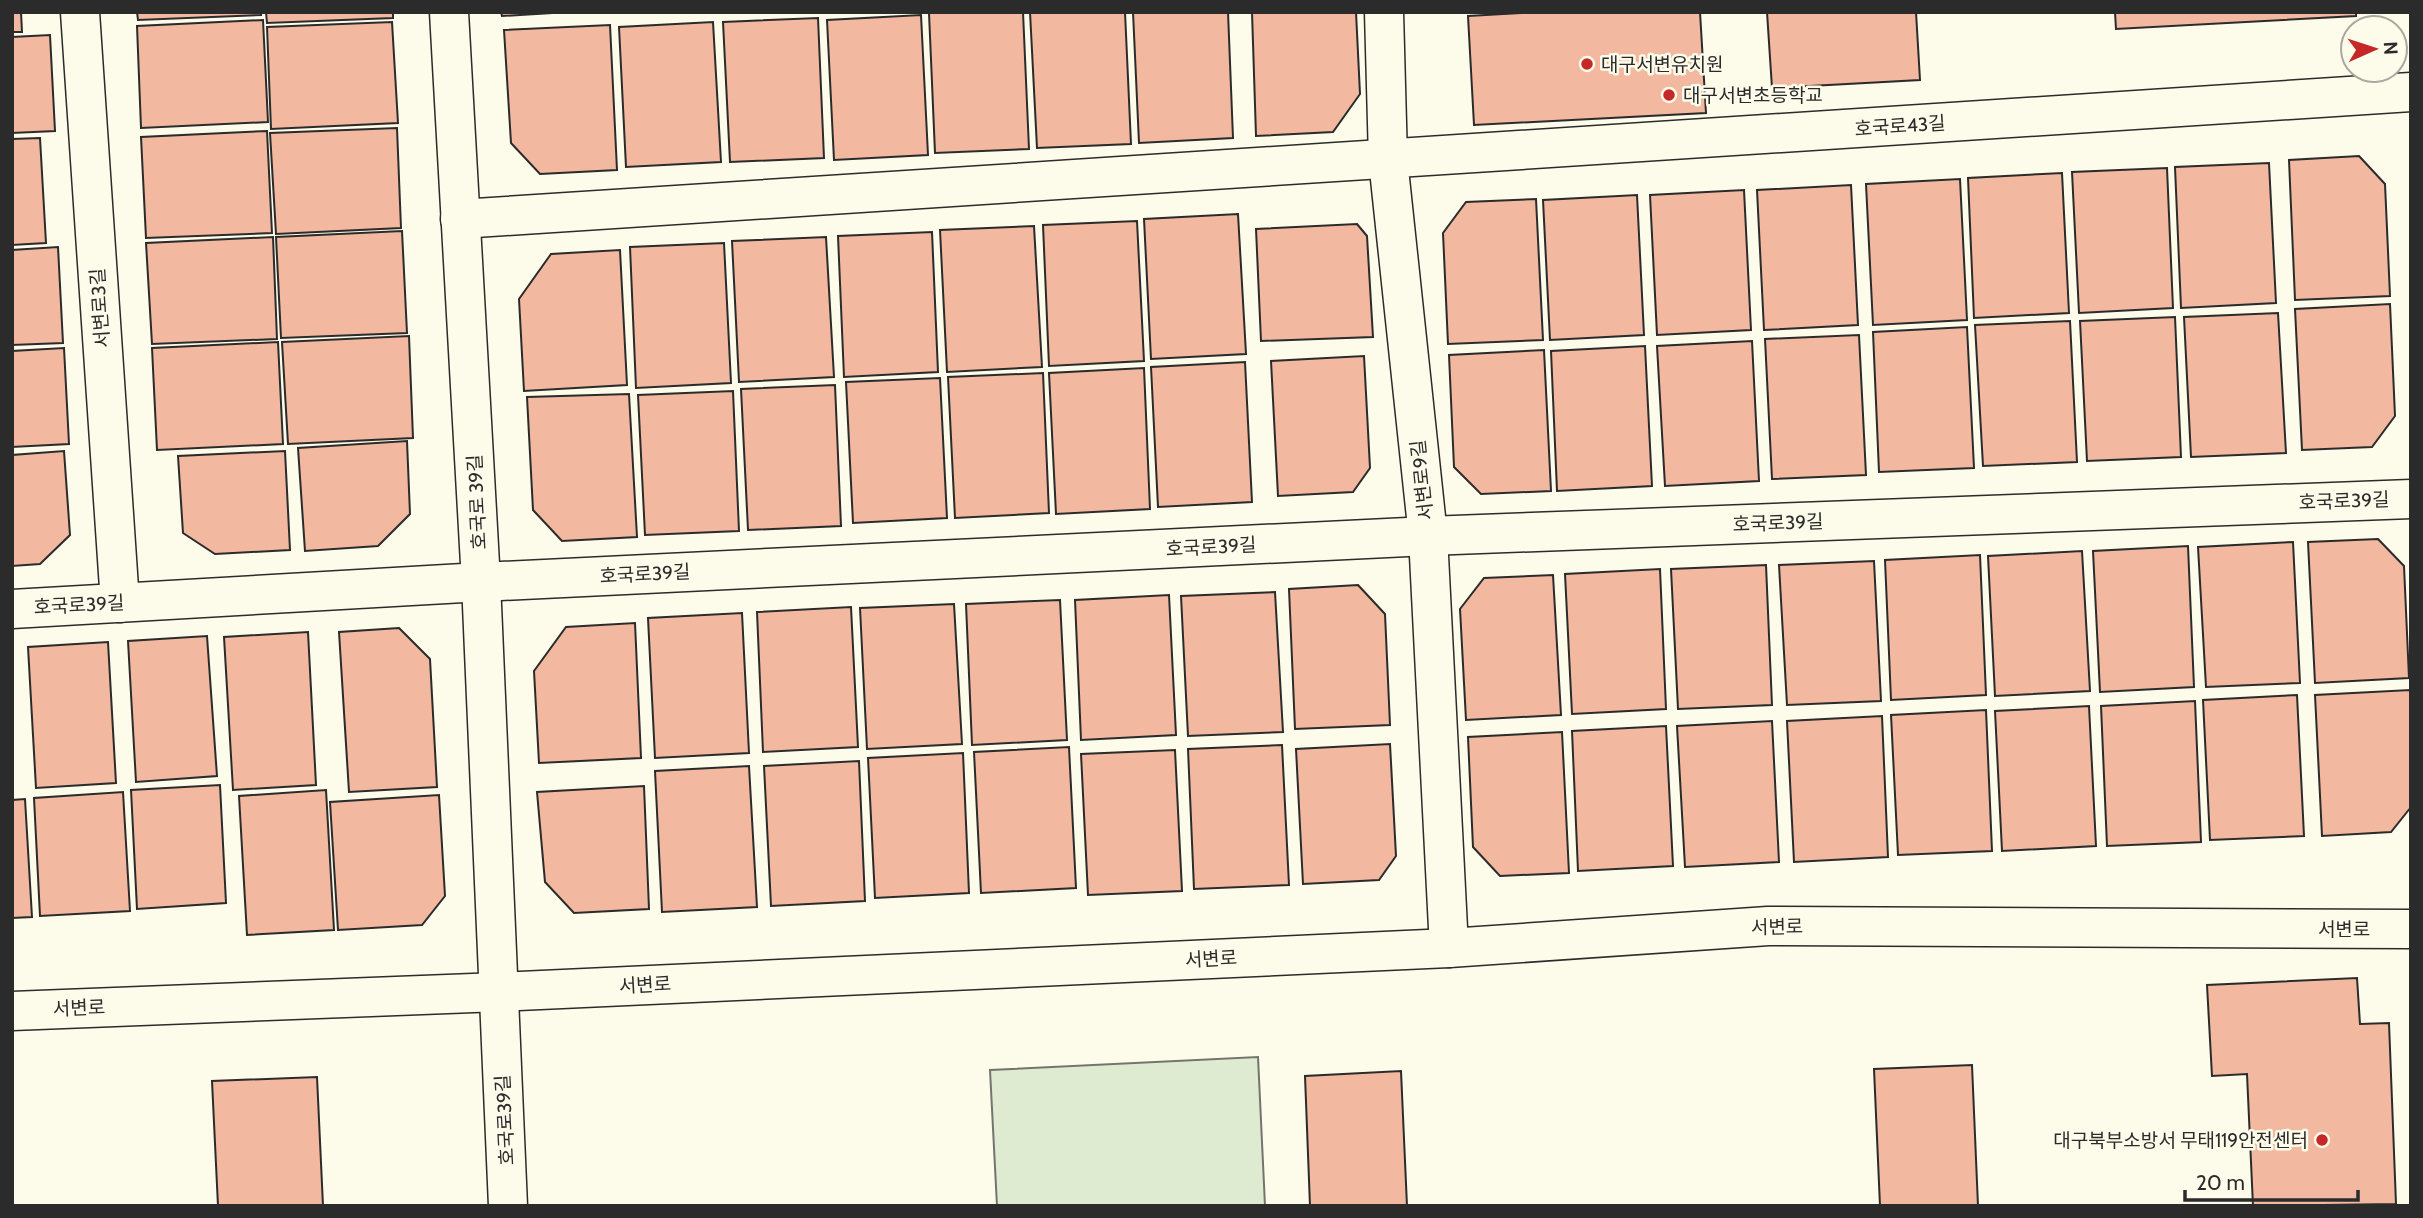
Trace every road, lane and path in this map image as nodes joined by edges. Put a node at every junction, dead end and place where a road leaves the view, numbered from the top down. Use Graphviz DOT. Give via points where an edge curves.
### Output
graph roads {
  1 [pos="80,12"];
  2 [pos="449,12"];
  3 [pos="1384,12"];
  4 [pos="2411,92"];
  5 [pos="1388,160"];
  6 [pos="460,219"];
  7 [pos="2411,499"];
  8 [pos="1428,536"];
  9 [pos="481,582"];
  10 [pos="120,603"];
  11 [pos="12,609"];
  12 [pos="2411,929"];
  13 [pos="1449,948"];
  14 [pos="499,992"];
  15 [pos="12,1011"];
  16 [pos="508,1206"];
  1 -- 10 [label="street, 서변로3길"];
  2 -- 6 [label="street, 호국로 39길"];
  3 -- 5 [label="street, 서변로9길"];
  4 -- 5 [label="street, 호국로43길"];
  5 -- 6 [label="street"];
  5 -- 8 [label="street, 서변로9길"];
  6 -- 9 [label="street, 호국로 39길"];
  7 -- 8 [label="street, 호국로39길"];
  8 -- 9 [label="street, 호국로39길"];
  8 -- 13 [label="street, 서변로9길"];
  9 -- 10 [label="street, 호국로39길"];
  9 -- 14 [label="street, 호국로 39길"];
  10 -- 11 [label="street, 호국로39길"];
  12 -- 13 [label="street, 서변로" via="1768,926"];
  13 -- 14 [label="street, 서변로"];
  14 -- 15 [label="street, 서변로"];
  14 -- 16 [label="street, 호국로39길"];
}
